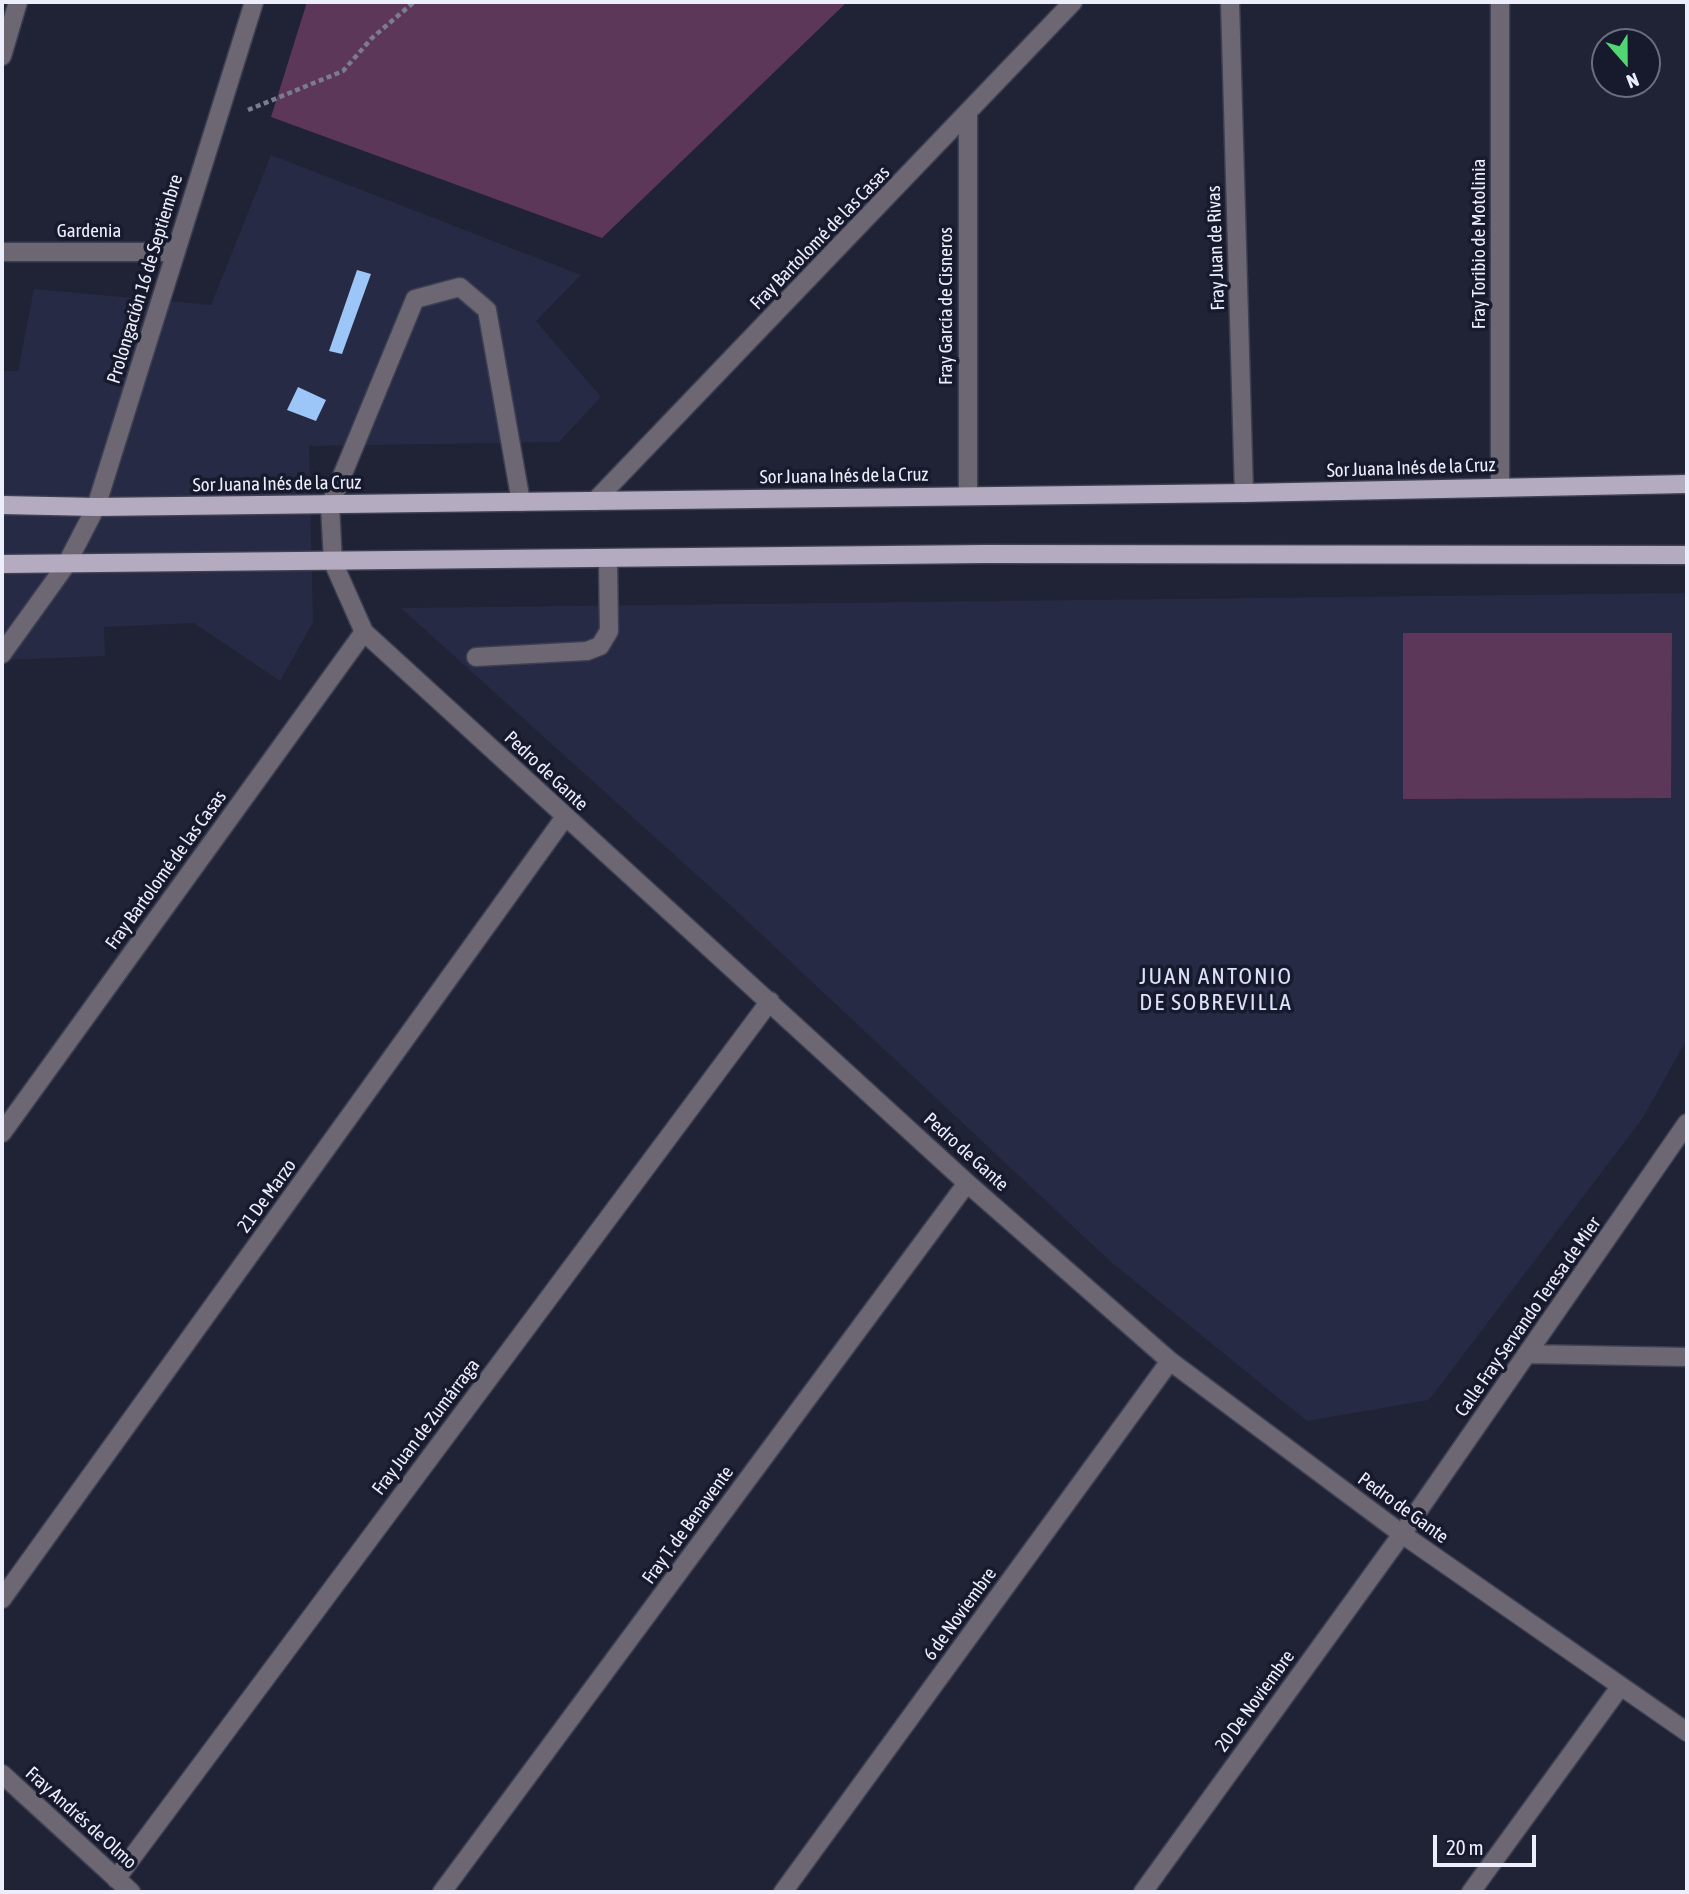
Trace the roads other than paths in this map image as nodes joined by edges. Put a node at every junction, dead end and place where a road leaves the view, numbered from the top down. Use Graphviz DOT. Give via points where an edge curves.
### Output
graph roads {
  1 [pos="19,2"];
  2 [pos="254,2"];
  3 [pos="1073,2"];
  4 [pos="1230,2"];
  5 [pos="1500,2"];
  6 [pos="2,56"];
  7 [pos="968,116"];
  8 [pos="2,252"];
  9 [pos="176,252"];
  10 [pos="1687,484"];
  11 [pos="1500,486"];
  12 [pos="1244,493"];
  13 [pos="968,496"];
  14 [pos="595,500"];
  15 [pos="521,502"];
  16 [pos="2,505"];
  17 [pos="330,505"];
  18 [pos="96,507"];
  19 [pos="1687,555"];
  20 [pos="608,559"];
  21 [pos="334,562"];
  22 [pos="2,565"];
  23 [pos="66,565"];
  24 [pos="364,632"];
  25 [pos="2,654"];
  26 [pos="476,657"];
  27 [pos="565,817"];
  28 [pos="770,1001"];
  29 [pos="1687,1123"];
  30 [pos="2,1133"];
  31 [pos="967,1182"];
  32 [pos="1528,1354"];
  33 [pos="1687,1357"];
  34 [pos="1170,1361"];
  35 [pos="1402,1534"];
  36 [pos="2,1599"];
  37 [pos="1620,1687"];
  38 [pos="1687,1732"];
  39 [pos="2,1774"];
  40 [pos="116,1879"];
  41 [pos="131,1892"];
  42 [pos="442,1892"];
  43 [pos="783,1892"];
  44 [pos="1143,1892"];
  45 [pos="1471,1892"];
  1 -- 6 [label="street"];
  2 -- 9 [label="street, Prolongación 16 de Septiembre"];
  3 -- 7 [label="street, Fray Bartolomé de las Casas"];
  4 -- 12 [label="street, Fray Juan de Rivas"];
  5 -- 11 [label="street, Fray Toribio de Motolinia"];
  7 -- 13 [label="street, Fray García de Cisneros"];
  7 -- 14 [label="street, Fray Bartolomé de las Casas"];
  8 -- 9 [label="street, Gardenia"];
  9 -- 18 [label="street, Prolongación 16 de Septiembre"];
  10 -- 11 [label="main road, Sor Juana Inés de la Cruz"];
  11 -- 12 [label="main road, Sor Juana Inés de la Cruz"];
  12 -- 13 [label="main road, Sor Juana Inés de la Cruz"];
  13 -- 14 [label="main road, Sor Juana Inés de la Cruz"];
  14 -- 15 [label="main road, Sor Juana Inés de la Cruz"];
  15 -- 17 [label="main road, Sor Juana Inés de la Cruz"];
  15 -- 17 [label="street" via="487,310 460,287 415,299"];
  16 -- 18 [label="main road, Sor Juana Inés de la Cruz"];
  17 -- 18 [label="main road, Sor Juana Inés de la Cruz"];
  17 -- 21 [label="street, Pedro de Gante"];
  18 -- 23 [label="street, Prolongación 16 de Septiembre"];
  19 -- 20 [label="main road" via="985,554"];
  20 -- 21 [label="main road"];
  20 -- 26 [label="street" via="609,631 600,646 587,651"];
  21 -- 23 [label="main road"];
  21 -- 24 [label="street, Pedro de Gante"];
  22 -- 23 [label="main road"];
  23 -- 25 [label="street, Prolongación 16 de Septiembre"];
  24 -- 27 [label="street, Pedro de Gante"];
  24 -- 30 [label="street, Fray Bartolomé de las Casas"];
  27 -- 28 [label="street, Pedro de Gante"];
  27 -- 36 [label="street, 21 De Marzo"];
  28 -- 31 [label="street, Pedro de Gante"];
  28 -- 40 [label="street, Fray Juan de Zumárraga"];
  29 -- 32 [label="street, Calle Fray Servando Teresa de Mier"];
  31 -- 34 [label="street, Pedro de Gante"];
  31 -- 42 [label="street, Fray T. de Benavente"];
  32 -- 33 [label="street"];
  32 -- 35 [label="street, Calle Fray Servando Teresa de Mier"];
  34 -- 35 [label="street, Pedro de Gante"];
  34 -- 43 [label="street, 6 de Noviembre"];
  35 -- 37 [label="street, Pedro de Gante"];
  35 -- 44 [label="street, 20 De Noviembre"];
  37 -- 38 [label="street, Pedro de Gante"];
  37 -- 45 [label="street"];
  39 -- 40 [label="street, Fray Andrés de Olmo"];
  40 -- 41 [label="street, Fray Andrés de Olmo"];
}
